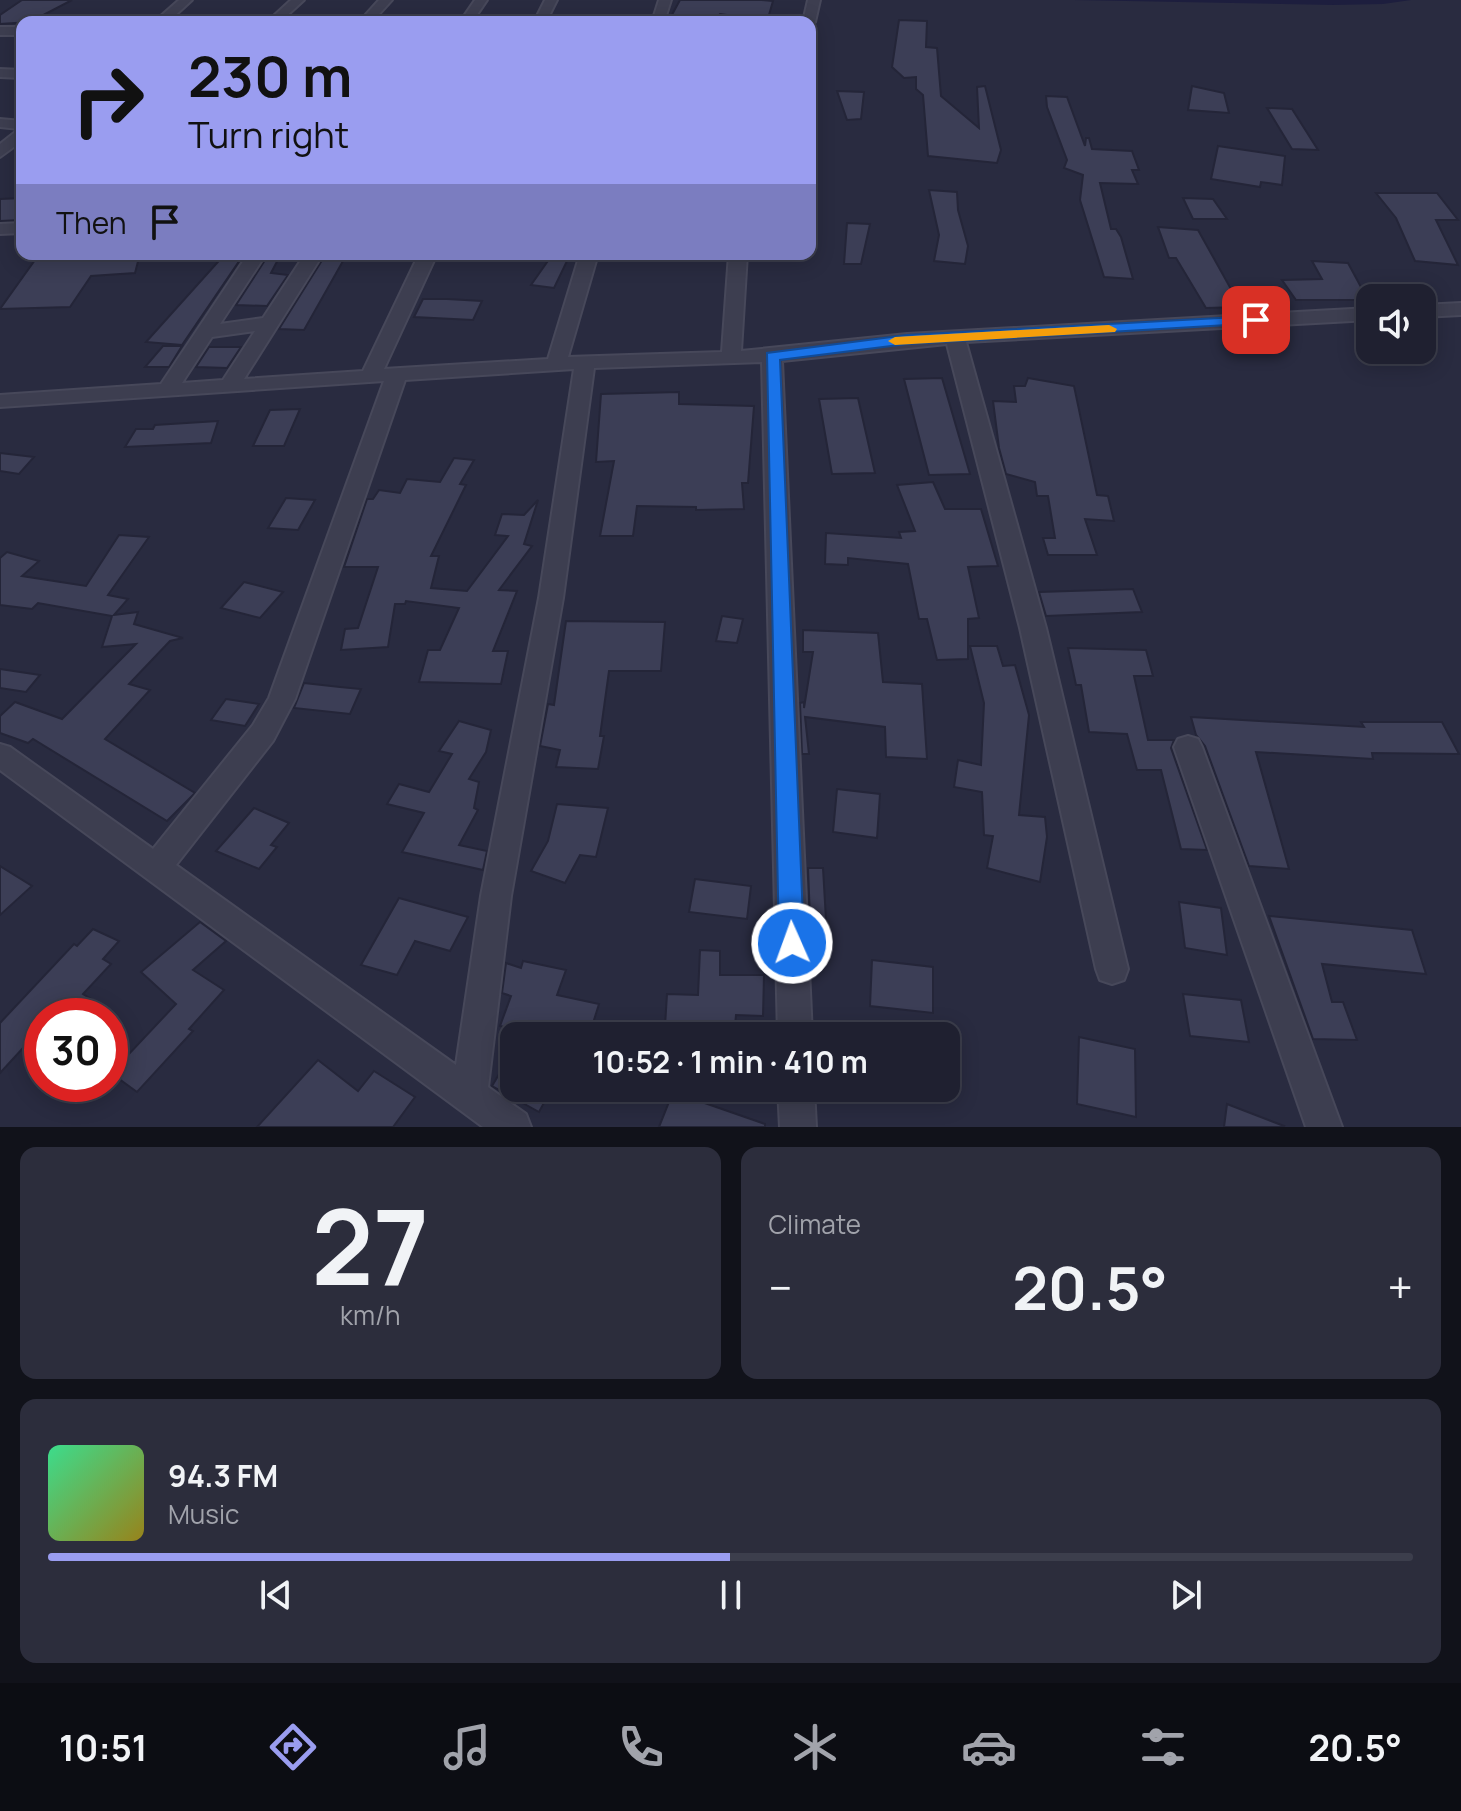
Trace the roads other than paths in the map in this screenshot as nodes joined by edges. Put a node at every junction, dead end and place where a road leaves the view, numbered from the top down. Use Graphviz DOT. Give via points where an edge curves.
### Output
graph roads {
  1 [pos="186,0"];
  2 [pos="298,0"];
  3 [pos="386,0"];
  4 [pos="167,16"];
  5 [pos="280,16"];
  6 [pos="371,16"];
  7 [pos="16,138"];
  8 [pos="0,152"];
  9 [pos="253,260"];
  10 [pos="310,260"];
  11 [pos="425,260"];
  12 [pos="587,260"];
  13 [pos="738,260"];
  14 [pos="1461,309"];
  15 [pos="1436,310"];
  16 [pos="1356,315"];
  17 [pos="269,323"];
  18 [pos="204,332"];
  19 [pos="955,338"];
  20 [pos="772,356"];
  21 [pos="731,358"];
  22 [pos="585,362"];
  23 [pos="556,364"];
  24 [pos="397,374"];
  25 [pos="371,376"];
  26 [pos="229,386"];
  27 [pos="168,389"];
  28 [pos="0,401"];
  29 [pos="1188,747"];
  30 [pos="0,755"];
  31 [pos="156,868"];
  32 [pos="1112,969"];
  33 [pos="795,1022"];
  34 [pos="469,1095"];
  35 [pos="797,1102"];
  36 [pos="513,1127"];
  37 [pos="798,1127"];
  38 [pos="1324,1127"];
  1 -- 4 [label="street"];
  2 -- 5 [label="street"];
  3 -- 6 [label="street"];
  7 -- 8 [label="street"];
  9 -- 18 [label="street"];
  10 -- 17 [label="street"];
  11 -- 25 [label="street"];
  12 -- 23 [label="street"];
  13 -- 21 [label="street"];
  14 -- 15 [label="street"];
  16 -- 19 [label="street"];
  17 -- 18 [label="street"];
  17 -- 26 [label="street"];
  18 -- 27 [label="street"];
  19 -- 20 [label="street"];
  19 -- 32 [label="street" via="1033,628"];
  20 -- 21 [label="street"];
  20 -- 33 [label="street"];
  21 -- 22 [label="street"];
  22 -- 23 [label="street"];
  22 -- 34 [label="street" via="551,598 496,896"];
  23 -- 24 [label="street"];
  24 -- 25 [label="street"];
  24 -- 31 [label="street" via="282,699 263,733"];
  25 -- 26 [label="street"];
  26 -- 27 [label="street"];
  27 -- 28 [label="street"];
  29 -- 38 [label="street"];
  30 -- 31 [label="street"];
  31 -- 34 [label="street"];
  34 -- 36 [label="street"];
  35 -- 37 [label="street"];
}
